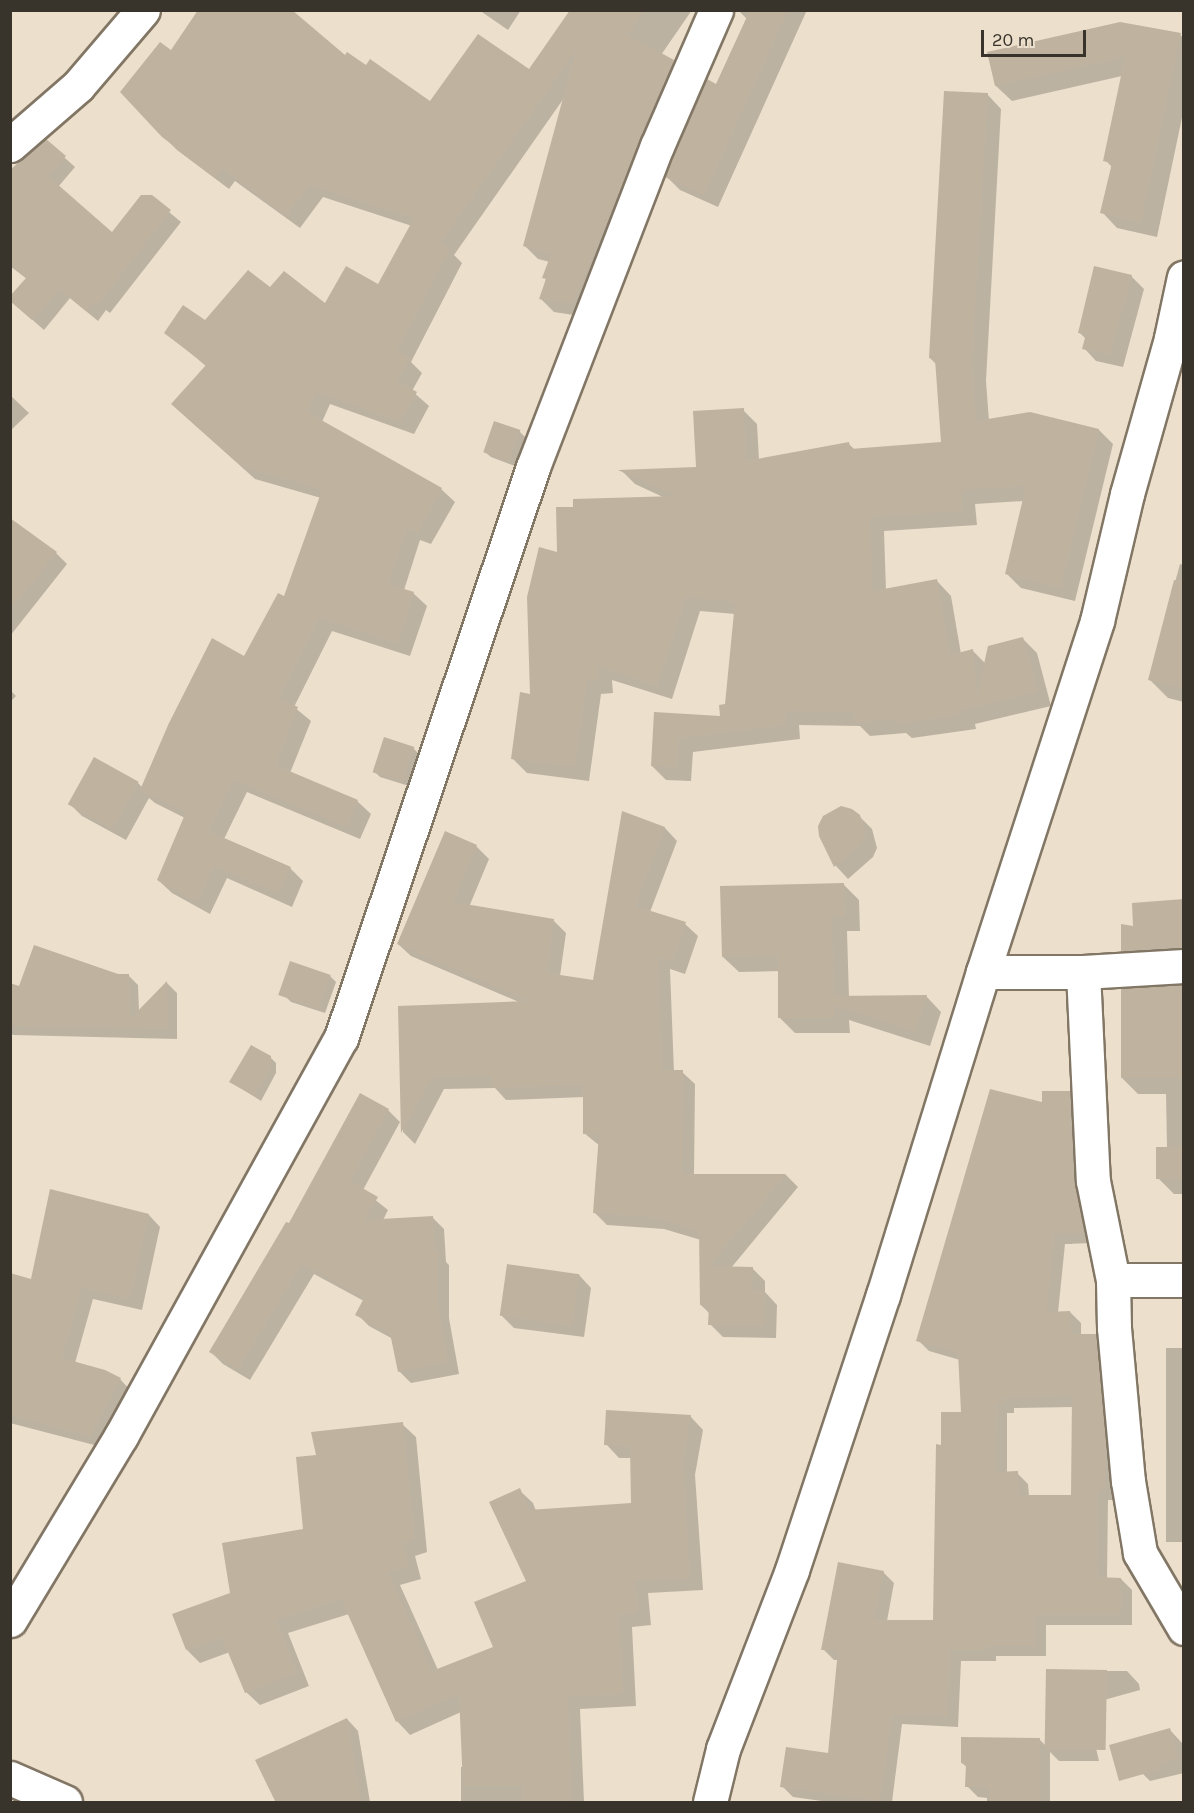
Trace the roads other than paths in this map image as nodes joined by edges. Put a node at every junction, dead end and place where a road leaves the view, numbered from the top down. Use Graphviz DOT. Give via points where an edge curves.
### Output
graph roads {
  1 [pos="143,10"];
  2 [pos="716,10"];
  3 [pos="10,145"];
  4 [pos="1184,277"];
  5 [pos="1184,966"];
  6 [pos="983,972"];
  7 [pos="1083,972"];
  8 [pos="1113,1280"];
  9 [pos="1184,1280"];
  10 [pos="10,1620"];
  11 [pos="1184,1628"];
  12 [pos="10,1778"];
  13 [pos="65,1803"];
  14 [pos="710,1803"];
  1 -- 3 [label="street" via="78,86"];
  2 -- 10 [label="street" via="657,146 533,466 341,1038 121,1436"];
  4 -- 6 [label="street" via="1096,621"];
  5 -- 7 [label="street"];
  6 -- 7 [label="street"];
  6 -- 14 [label="street" via="880,1306 792,1570 723,1749"];
  7 -- 8 [label="street" via="1093,1181"];
  8 -- 9 [label="street"];
  8 -- 11 [label="street" via="1128,1481 1140,1553"];
  12 -- 13 [label="street"];
}
